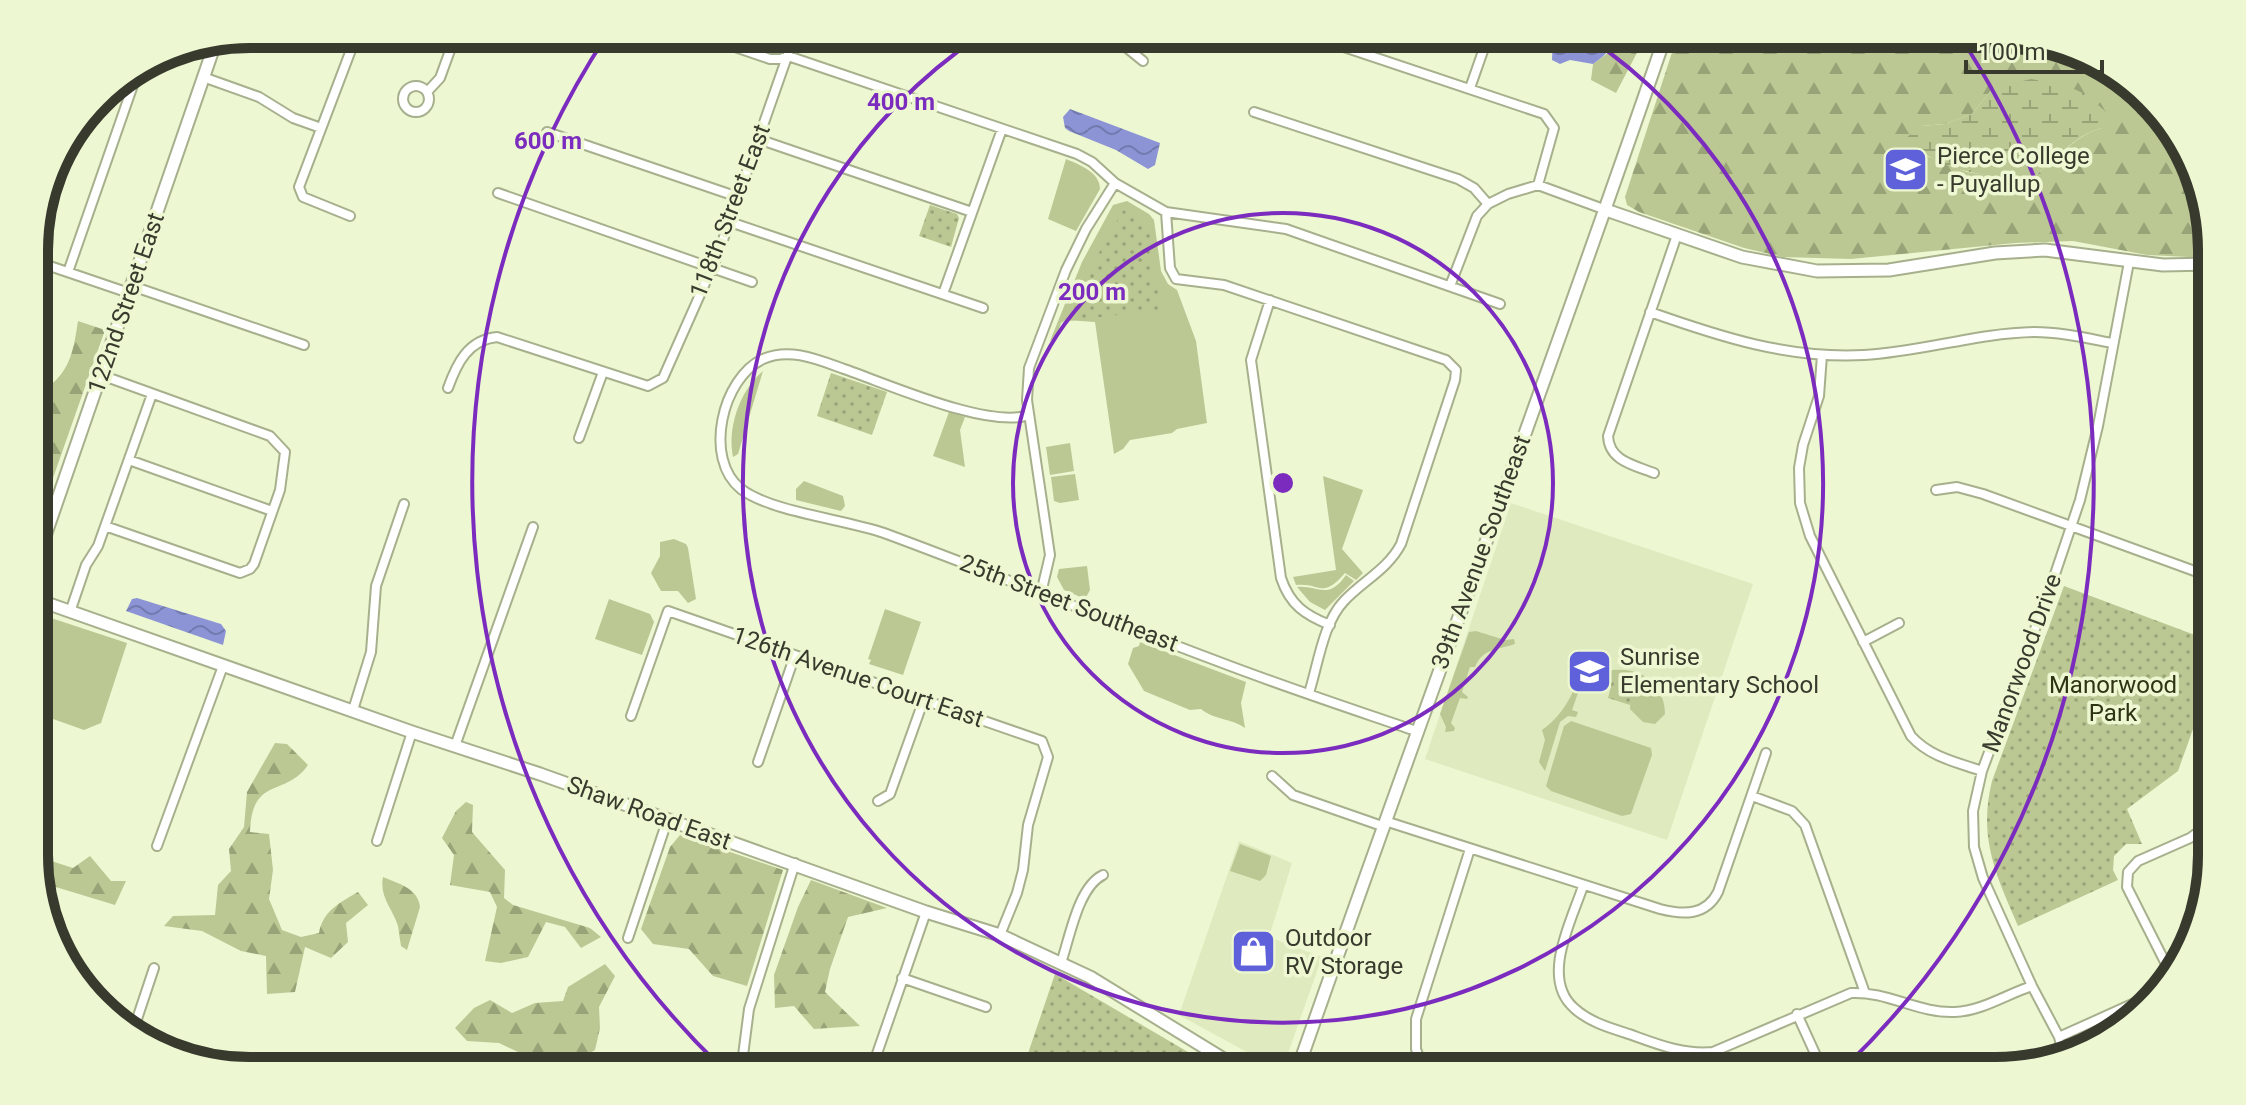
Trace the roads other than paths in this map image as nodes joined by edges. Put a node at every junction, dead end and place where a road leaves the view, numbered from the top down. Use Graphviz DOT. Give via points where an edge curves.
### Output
graph roads {
  1 [pos="352,48"];
  2 [pos="451,48"];
  3 [pos="738,48"];
  4 [pos="791,48"];
  5 [pos="1127,48"];
  6 [pos="1348,48"];
  7 [pos="1484,48"];
  8 [pos="1661,48"];
  9 [pos="212,52"];
  10 [pos="788,56"];
  11 [pos="1143,61"];
  12 [pos="203,77"];
  13 [pos="133,86"];
  14 [pos="1470,88"];
  15 [pos="427,92"];
  16 [pos="1254,112"];
  17 [pos="321,128"];
  18 [pos="1002,129"];
  19 [pos="547,132"];
  20 [pos="758,139"];
  21 [pos="1115,183"];
  22 [pos="1538,185"];
  23 [pos="498,193"];
  24 [pos="738,197"];
  25 [pos="1488,204"];
  26 [pos="1606,210"];
  27 [pos="972,212"];
  28 [pos="1166,212"];
  29 [pos="350,216"];
  30 [pos="730,222"];
  31 [pos="1677,235"];
  32 [pos="2129,262"];
  33 [pos="48,265"];
  34 [pos="2198,265"];
  35 [pos="712,267"];
  36 [pos="68,272"];
  37 [pos="752,282"];
  38 [pos="1450,286"];
  39 [pos="131,290"];
  40 [pos="943,294"];
  41 [pos="1270,300"];
  42 [pos="1500,304"];
  43 [pos="983,308"];
  44 [pos="1650,312"];
  45 [pos="2112,343"];
  46 [pos="304,345"];
  47 [pos="1822,355"];
  48 [pos="603,372"];
  49 [pos="101,375"];
  50 [pos="448,388"];
  51 [pos="152,394"];
  52 [pos="1029,415"];
  53 [pos="579,438"];
  54 [pos="129,460"];
  55 [pos="1654,473"];
  56 [pos="1936,490"];
  57 [pos="404,504"];
  58 [pos="272,511"];
  59 [pos="2072,525"];
  60 [pos="105,526"];
  61 [pos="533,527"];
  62 [pos="48,528"];
  63 [pos="2198,572"];
  64 [pos="1041,593"];
  65 [pos="48,604"];
  66 [pos="70,612"];
  67 [pos="1899,623"];
  68 [pos="1330,625"];
  69 [pos="1863,642"];
  70 [pos="795,655"];
  71 [pos="223,666"];
  72 [pos="1309,693"];
  73 [pos="924,699"];
  74 [pos="353,710"];
  75 [pos="631,716"];
  76 [pos="1416,731"];
  77 [pos="412,732"];
  78 [pos="455,746"];
  79 [pos="1766,753"];
  80 [pos="758,762"];
  81 [pos="1982,771"];
  82 [pos="1272,776"];
  83 [pos="1752,796"];
  84 [pos="878,801"];
  85 [pos="667,821"];
  86 [pos="1384,824"];
  87 [pos="2198,832"];
  88 [pos="377,841"];
  89 [pos="157,846"];
  90 [pos="1470,849"];
  91 [pos="795,863"];
  92 [pos="1103,875"];
  93 [pos="1583,886"];
  94 [pos="926,912"];
  95 [pos="1000,935"];
  96 [pos="628,938"];
  97 [pos="1061,963"];
  98 [pos="2166,964"];
  99 [pos="154,968"];
  100 [pos="902,978"];
  101 [pos="2032,986"];
  102 [pos="1865,993"];
  103 [pos="2132,1004"];
  104 [pos="986,1007"];
  105 [pos="1797,1014"];
  106 [pos="136,1022"];
  107 [pos="2059,1037"];
  108 [pos="2061,1046"];
  109 [pos="743,1057"];
  110 [pos="876,1057"];
  111 [pos="1220,1057"];
  112 [pos="1302,1057"];
  113 [pos="1419,1057"];
  114 [pos="1817,1057"];
  1 -- 17 [label="street"];
  2 -- 15 [label="street" via="440,78"];
  3 -- 10 [label="street" via="770,59"];
  4 -- 10 [label="street, 118th Street East"];
  5 -- 11 [label="street"];
  6 -- 14 [label="street"];
  7 -- 14 [label="street"];
  8 -- 26 [label="main road, 39th Avenue Southeast"];
  9 -- 12 [label="main road, 122nd Street East"];
  10 -- 18 [label="street"];
  10 -- 20 [label="street, 118th Street East"];
  12 -- 17 [label="street"];
  12 -- 39 [label="main road, 122nd Street East"];
  13 -- 36 [label="street"];
  14 -- 22 [label="street" via="1549,118 1554,128"];
  16 -- 25 [label="street" via="1458,179"];
  17 -- 29 [label="street" via="301,194"];
  18 -- 21 [label="street" via="1086,158"];
  18 -- 27 [label="street"];
  19 -- 24 [label="street"];
  20 -- 24 [label="street, 118th Street East"];
  20 -- 27 [label="street"];
  21 -- 28 [label="street"];
  21 -- 52 [label="street" via="1075,249 1035,349 1027,380"];
  22 -- 25 [label="street"];
  22 -- 26 [label="street"];
  23 -- 35 [label="street"];
  24 -- 30 [label="street, 118th Street East"];
  25 -- 38 [label="street" via="1472,225"];
  26 -- 31 [label="main road"];
  26 -- 76 [label="main road, 39th Avenue Southeast"];
  27 -- 40 [label="street"];
  28 -- 38 [label="street" via="1278,227"];
  28 -- 41 [label="street" via="1170,268 1176,279 1214,282"];
  30 -- 35 [label="street, 118th Street East"];
  30 -- 40 [label="street"];
  31 -- 32 [label="main road" via="1761,262 1817,271 1889,270 2045,250"];
  31 -- 44 [label="street"];
  32 -- 34 [label="main road"];
  32 -- 45 [label="street, Manorwood Drive"];
  33 -- 36 [label="street"];
  35 -- 37 [label="street"];
  35 -- 48 [label="street, 118th Street East" via="666,375 648,386"];
  36 -- 39 [label="street"];
  38 -- 42 [label="street"];
  39 -- 46 [label="street"];
  39 -- 49 [label="main road, 122nd Street East"];
  40 -- 43 [label="street"];
  41 -- 68 [label="street" via="1251,360 1281,578 1300,610"];
  41 -- 68 [label="street" via="1446,360 1456,370 1401,544 1391,560 1343,602"];
  44 -- 47 [label="street" via="1743,343"];
  44 -- 55 [label="street" via="1608,443 1616,457"];
  45 -- 47 [label="street" via="2035,332 1885,353"];
  45 -- 59 [label="street, Manorwood Drive" via="2090,464"];
  47 -- 69 [label="street" via="1819,396 1801,456 1800,503 1815,547"];
  48 -- 50 [label="street" via="497,337 478,341 465,352"];
  48 -- 53 [label="street"];
  49 -- 51 [label="street"];
  49 -- 62 [label="main road, 122nd Street East"];
  51 -- 54 [label="street"];
  51 -- 58 [label="street" via="270,436 285,452"];
  52 -- 64 [label="street" via="1050,555"];
  52 -- 64 [label="street, 25th Street Southeast" via="989,416 790,354 764,359 741,377 720,429 720,452 726,473 764,502 864,526"];
  54 -- 58 [label="street"];
  54 -- 60 [label="street"];
  56 -- 59 [label="street" via="1973,490"];
  57 -- 74 [label="street" via="376,586 371,652"];
  58 -- 60 [label="street" via="254,564 240,573"];
  59 -- 63 [label="street"];
  59 -- 81 [label="street, Manorwood Drive"];
  60 -- 66 [label="street"];
  61 -- 78 [label="street"];
  64 -- 72 [label="street, 25th Street Southeast"];
  65 -- 66 [label="main road, Shaw Road East"];
  66 -- 71 [label="main road, Shaw Road East"];
  67 -- 69 [label="street"];
  68 -- 72 [label="street"];
  69 -- 81 [label="street" via="1918,743"];
  70 -- 73 [label="street, 126th Avenue Court East"];
  70 -- 75 [label="street, 126th Avenue Court East" via="668,611"];
  70 -- 80 [label="street"];
  71 -- 74 [label="main road, Shaw Road East"];
  71 -- 89 [label="street"];
  72 -- 76 [label="street, 25th Street Southeast"];
  73 -- 84 [label="street" via="890,794"];
  73 -- 95 [label="street, 126th Avenue Court East" via="1046,746 1023,870"];
  74 -- 77 [label="main road, Shaw Road East"];
  76 -- 86 [label="main road, 39th Avenue Southeast"];
  77 -- 78 [label="main road, Shaw Road East"];
  77 -- 88 [label="street"];
  78 -- 85 [label="main road, Shaw Road East"];
  79 -- 83 [label="street"];
  81 -- 101 [label="street, Manorwood Drive" via="1973,811 1977,858"];
  82 -- 86 [label="street" via="1293,795"];
  83 -- 93 [label="street" via="1715,900 1704,908 1676,913"];
  83 -- 102 [label="street" via="1792,811 1805,825"];
  85 -- 91 [label="main road, Shaw Road East"];
  85 -- 96 [label="street"];
  86 -- 90 [label="street"];
  86 -- 112 [label="main road, 39th Avenue Southeast"];
  87 -- 98 [label="street" via="2138,861 2128,872 2127,887"];
  90 -- 93 [label="street"];
  90 -- 113 [label="street" via="1416,1019"];
  91 -- 94 [label="main road, Shaw Road East"];
  91 -- 109 [label="street" via="749,1009"];
  92 -- 97 [label="street" via="1085,891"];
  93 -- 105 [label="street" via="1560,960 1564,995 1575,1010 1598,1023 1693,1053 1723,1048"];
  94 -- 95 [label="main road, Shaw Road East"];
  94 -- 100 [label="street"];
  95 -- 97 [label="main road, Shaw Road East"];
  97 -- 111 [label="main road, Shaw Road East"];
  99 -- 106 [label="street"];
  100 -- 104 [label="street"];
  100 -- 110 [label="street"];
  101 -- 102 [label="street" via="1957,1012"];
  101 -- 107 [label="street, Manorwood Drive"];
  102 -- 105 [label="street" via="1841,996"];
  103 -- 107 [label="street"];
  105 -- 114 [label="street"];
  107 -- 108 [label="street, Manorwood Drive"];
}
